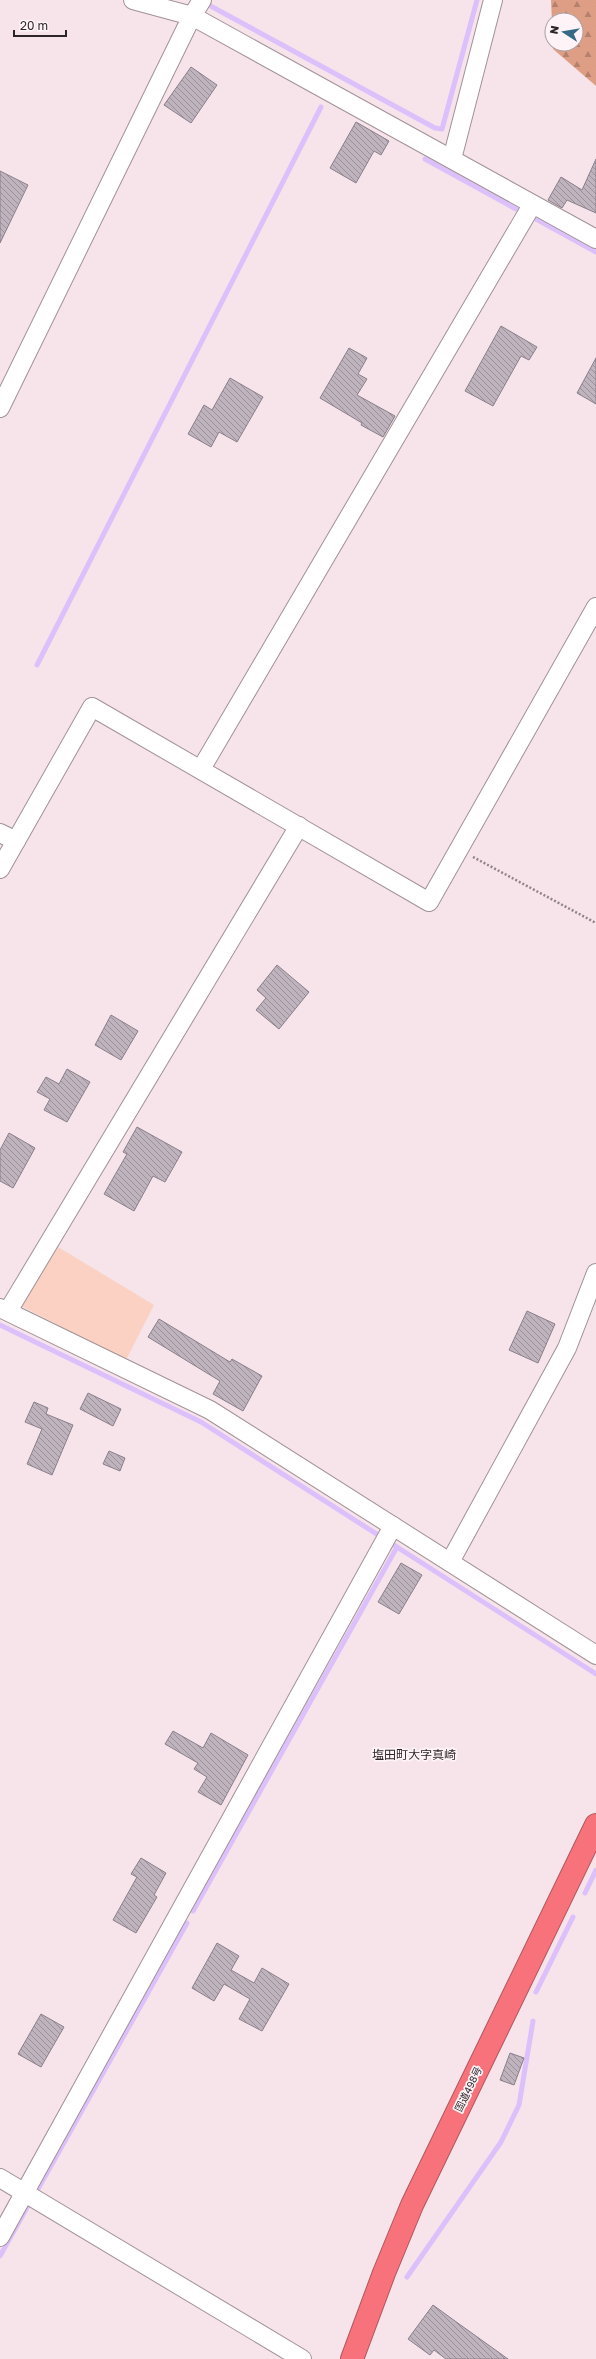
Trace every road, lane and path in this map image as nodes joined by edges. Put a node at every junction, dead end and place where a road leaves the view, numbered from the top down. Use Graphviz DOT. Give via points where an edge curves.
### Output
graph roads {
  1 [pos="133,0"];
  2 [pos="202,0"];
  3 [pos="493,0"];
  4 [pos="192,16"];
  5 [pos="452,159"];
  6 [pos="532,205"];
  7 [pos="596,239"];
  8 [pos="0,408"];
  9 [pos="596,608"];
  10 [pos="201,769"];
  11 [pos="298,826"];
  12 [pos="0,833"];
  13 [pos="16,841"];
  14 [pos="458,850"];
  15 [pos="0,869"];
  16 [pos="596,923"];
  17 [pos="596,1273"];
  18 [pos="4,1310"];
  19 [pos="393,1526"];
  20 [pos="450,1562"];
  21 [pos="596,1655"];
  22 [pos="596,1825"];
  23 [pos="0,2178"];
  24 [pos="26,2192"];
  25 [pos="0,2237"];
  26 [pos="302,2359"];
  27 [pos="352,2359"];
  1 -- 4 [label="street"];
  2 -- 4 [label="street"];
  3 -- 5 [label="street"];
  4 -- 5 [label="street"];
  4 -- 8 [label="street"];
  5 -- 6 [label="street"];
  6 -- 7 [label="street"];
  6 -- 10 [label="street"];
  9 -- 14 [label="street"];
  10 -- 11 [label="street"];
  10 -- 13 [label="street" via="92,707"];
  11 -- 14 [label="street" via="429,902"];
  11 -- 18 [label="street"];
  12 -- 13 [label="street"];
  13 -- 15 [label="street"];
  14 -- 16 [label="path"];
  17 -- 20 [label="street" via="567,1348"];
  18 -- 19 [label="street" via="210,1410"];
  19 -- 20 [label="street"];
  19 -- 24 [label="street"];
  20 -- 21 [label="street"];
  22 -- 27 [label="highway, 国道498号" via="412,2205"];
  23 -- 24 [label="street"];
  24 -- 25 [label="street"];
  24 -- 26 [label="street"];
}
